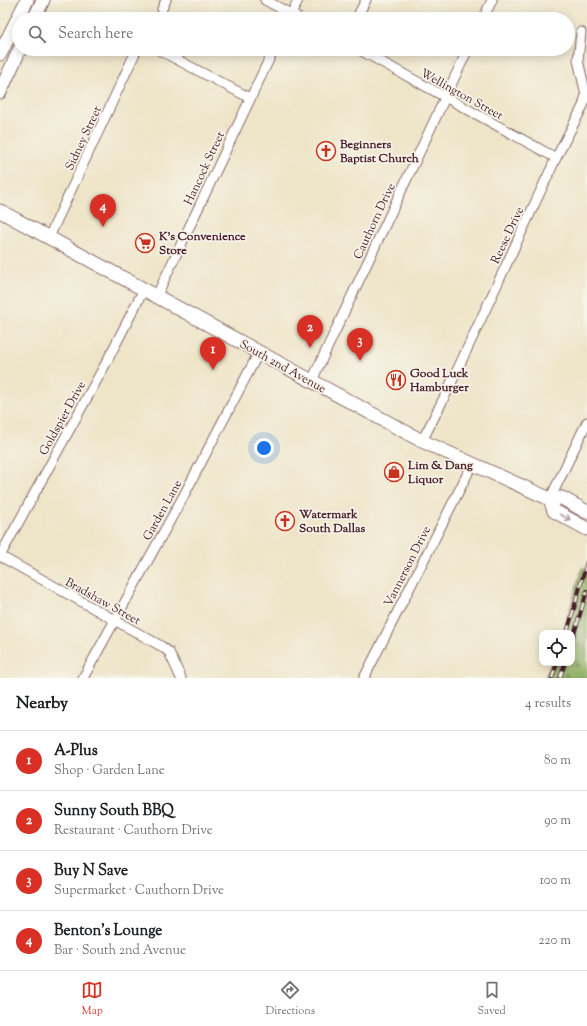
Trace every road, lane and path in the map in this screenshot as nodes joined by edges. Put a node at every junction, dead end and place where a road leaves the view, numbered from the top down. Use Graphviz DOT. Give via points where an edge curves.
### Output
graph roads {
  1 [pos="27,0"];
  2 [pos="43,0"];
  3 [pos="265,0"];
  4 [pos="298,0"];
  5 [pos="366,0"];
  6 [pos="492,0"];
  7 [pos="21,12"];
  8 [pos="37,12"];
  9 [pos="283,12"];
  10 [pos="292,12"];
  11 [pos="360,12"];
  12 [pos="486,12"];
  13 [pos="12,30"];
  14 [pos="582,32"];
  15 [pos="0,54"];
  16 [pos="17,56"];
  17 [pos="134,56"];
  18 [pos="170,56"];
  19 [pos="271,56"];
  20 [pos="370,56"];
  21 [pos="465,56"];
  22 [pos="0,92"];
  23 [pos="250,98"];
  24 [pos="445,98"];
  25 [pos="556,158"];
  26 [pos="0,211"];
  27 [pos="50,237"];
  28 [pos="144,291"];
  29 [pos="156,297"];
  30 [pos="259,352"];
  31 [pos="313,383"];
  32 [pos="587,422"];
  33 [pos="422,441"];
  34 [pos="472,465"];
  35 [pos="550,499"];
  36 [pos="587,512"];
  37 [pos="587,529"];
  38 [pos="0,556"];
  39 [pos="114,621"];
  40 [pos="83,678"];
  41 [pos="181,678"];
  42 [pos="364,678"];
  1 -- 7 [label="main road"];
  2 -- 8 [label="main road"];
  3 -- 9 [label="street"];
  4 -- 10 [label="street"];
  5 -- 11 [label="street"];
  6 -- 12 [label="street"];
  13 -- 15 [label="main road"];
  14 -- 25 [label="street, Reese Drive" via="578,60 586,95 583,106"];
  16 -- 22 [label="main road"];
  17 -- 27 [label="street, Sidney Street"];
  18 -- 23 [label="street"];
  19 -- 23 [label="street, Hancock Street"];
  20 -- 24 [label="street, Wellington Street"];
  21 -- 24 [label="street, Cauthorn Drive"];
  23 -- 29 [label="street, Hancock Street"];
  24 -- 25 [label="street, Wellington Street"];
  24 -- 31 [label="street, Cauthorn Drive"];
  25 -- 33 [label="street, Reese Drive"];
  26 -- 27 [label="main road, South 2nd Avenue"];
  27 -- 28 [label="main road, South 2nd Avenue"];
  28 -- 29 [label="main road, South 2nd Avenue"];
  28 -- 38 [label="street, Goldspier Drive"];
  29 -- 30 [label="main road, South 2nd Avenue"];
  30 -- 31 [label="main road, South 2nd Avenue"];
  30 -- 39 [label="street, Garden Lane"];
  31 -- 33 [label="main road, South 2nd Avenue"];
  32 -- 35 [label="street"];
  33 -- 34 [label="main road, South 2nd Avenue"];
  34 -- 35 [label="main road, South 2nd Avenue"];
  34 -- 42 [label="street, Vannerson Drive"];
  35 -- 36 [label="main road, South 2nd Avenue" via="562,498"];
  35 -- 37 [label="main road, one-way" via="554,511"];
  38 -- 39 [label="street, Bradshaw Street"];
  39 -- 40 [label="street, Garden Lane"];
  39 -- 41 [label="street, Bradshaw Street" via="169,652"];
}
